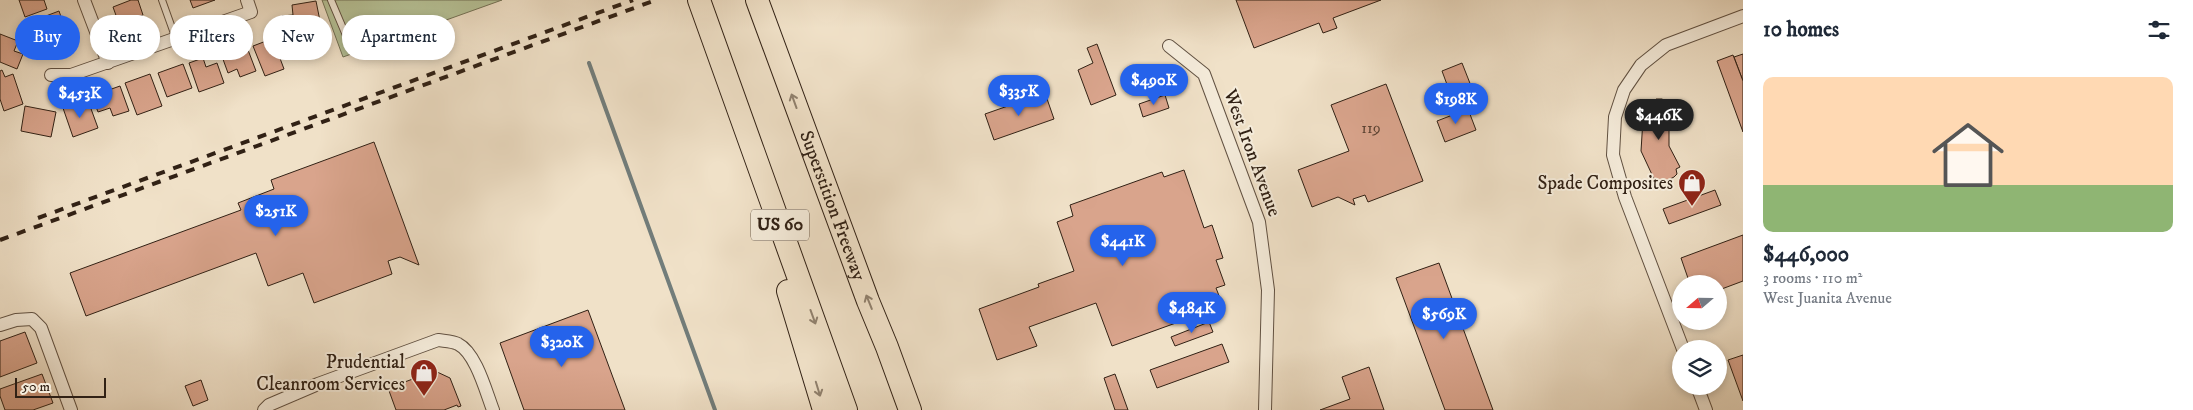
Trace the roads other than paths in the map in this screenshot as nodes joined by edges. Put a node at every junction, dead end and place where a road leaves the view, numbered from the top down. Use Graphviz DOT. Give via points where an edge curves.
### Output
graph roads {
  1 [pos="84,0"];
  2 [pos="162,0"];
  3 [pos="331,0"];
  4 [pos="699,0"];
  5 [pos="757,0"];
  6 [pos="249,6"];
  7 [pos="229,15"];
  8 [pos="1743,16"];
  9 [pos="170,22"];
  10 [pos="342,26"];
  11 [pos="170,41"];
  12 [pos="714,41"];
  13 [pos="1169,46"];
  14 [pos="108,63"];
  15 [pos="51,75"];
  16 [pos="0,326"];
  17 [pos="1680,340"];
  18 [pos="888,347"];
  19 [pos="1701,395"];
  20 [pos="71,410"];
  21 [pos="264,410"];
  22 [pos="493,410"];
  23 [pos="824,410"];
  24 [pos="846,410"];
  25 [pos="910,410"];
  26 [pos="915,410"];
  27 [pos="1265,410"];
  28 [pos="1706,410"];
  1 -- 14 [label="street"];
  2 -- 9 [label="lane"];
  3 -- 10 [label="lane"];
  4 -- 12 [label="highway, US 60"];
  18 -- 5 [label="highway, Superstition Freeway / US 60, one-way"];
  6 -- 7 [label="street"];
  8 -- 17 [label="street" via="1666,45 1641,65 1624,90 1615,117 1613,155"];
  11 -- 14 [label="street"];
  12 -- 23 [label="highway, one-way"];
  12 -- 24 [label="highway, US 60, one-way"];
  13 -- 27 [label="street, West Iron Avenue" via="1204,74 1259,222 1268,290"];
  14 -- 15 [label="street" via="71,75"];
  16 -- 20 [label="street" via="16,320 32,320 41,328"];
  18 -- 25 [label="highway, Superstition Freeway / US 60"];
  18 -- 26 [label="highway"];
  19 -- 28 [label="street"];
  21 -- 22 [label="street" via="318,384 438,340 458,344 470,356"];
}
